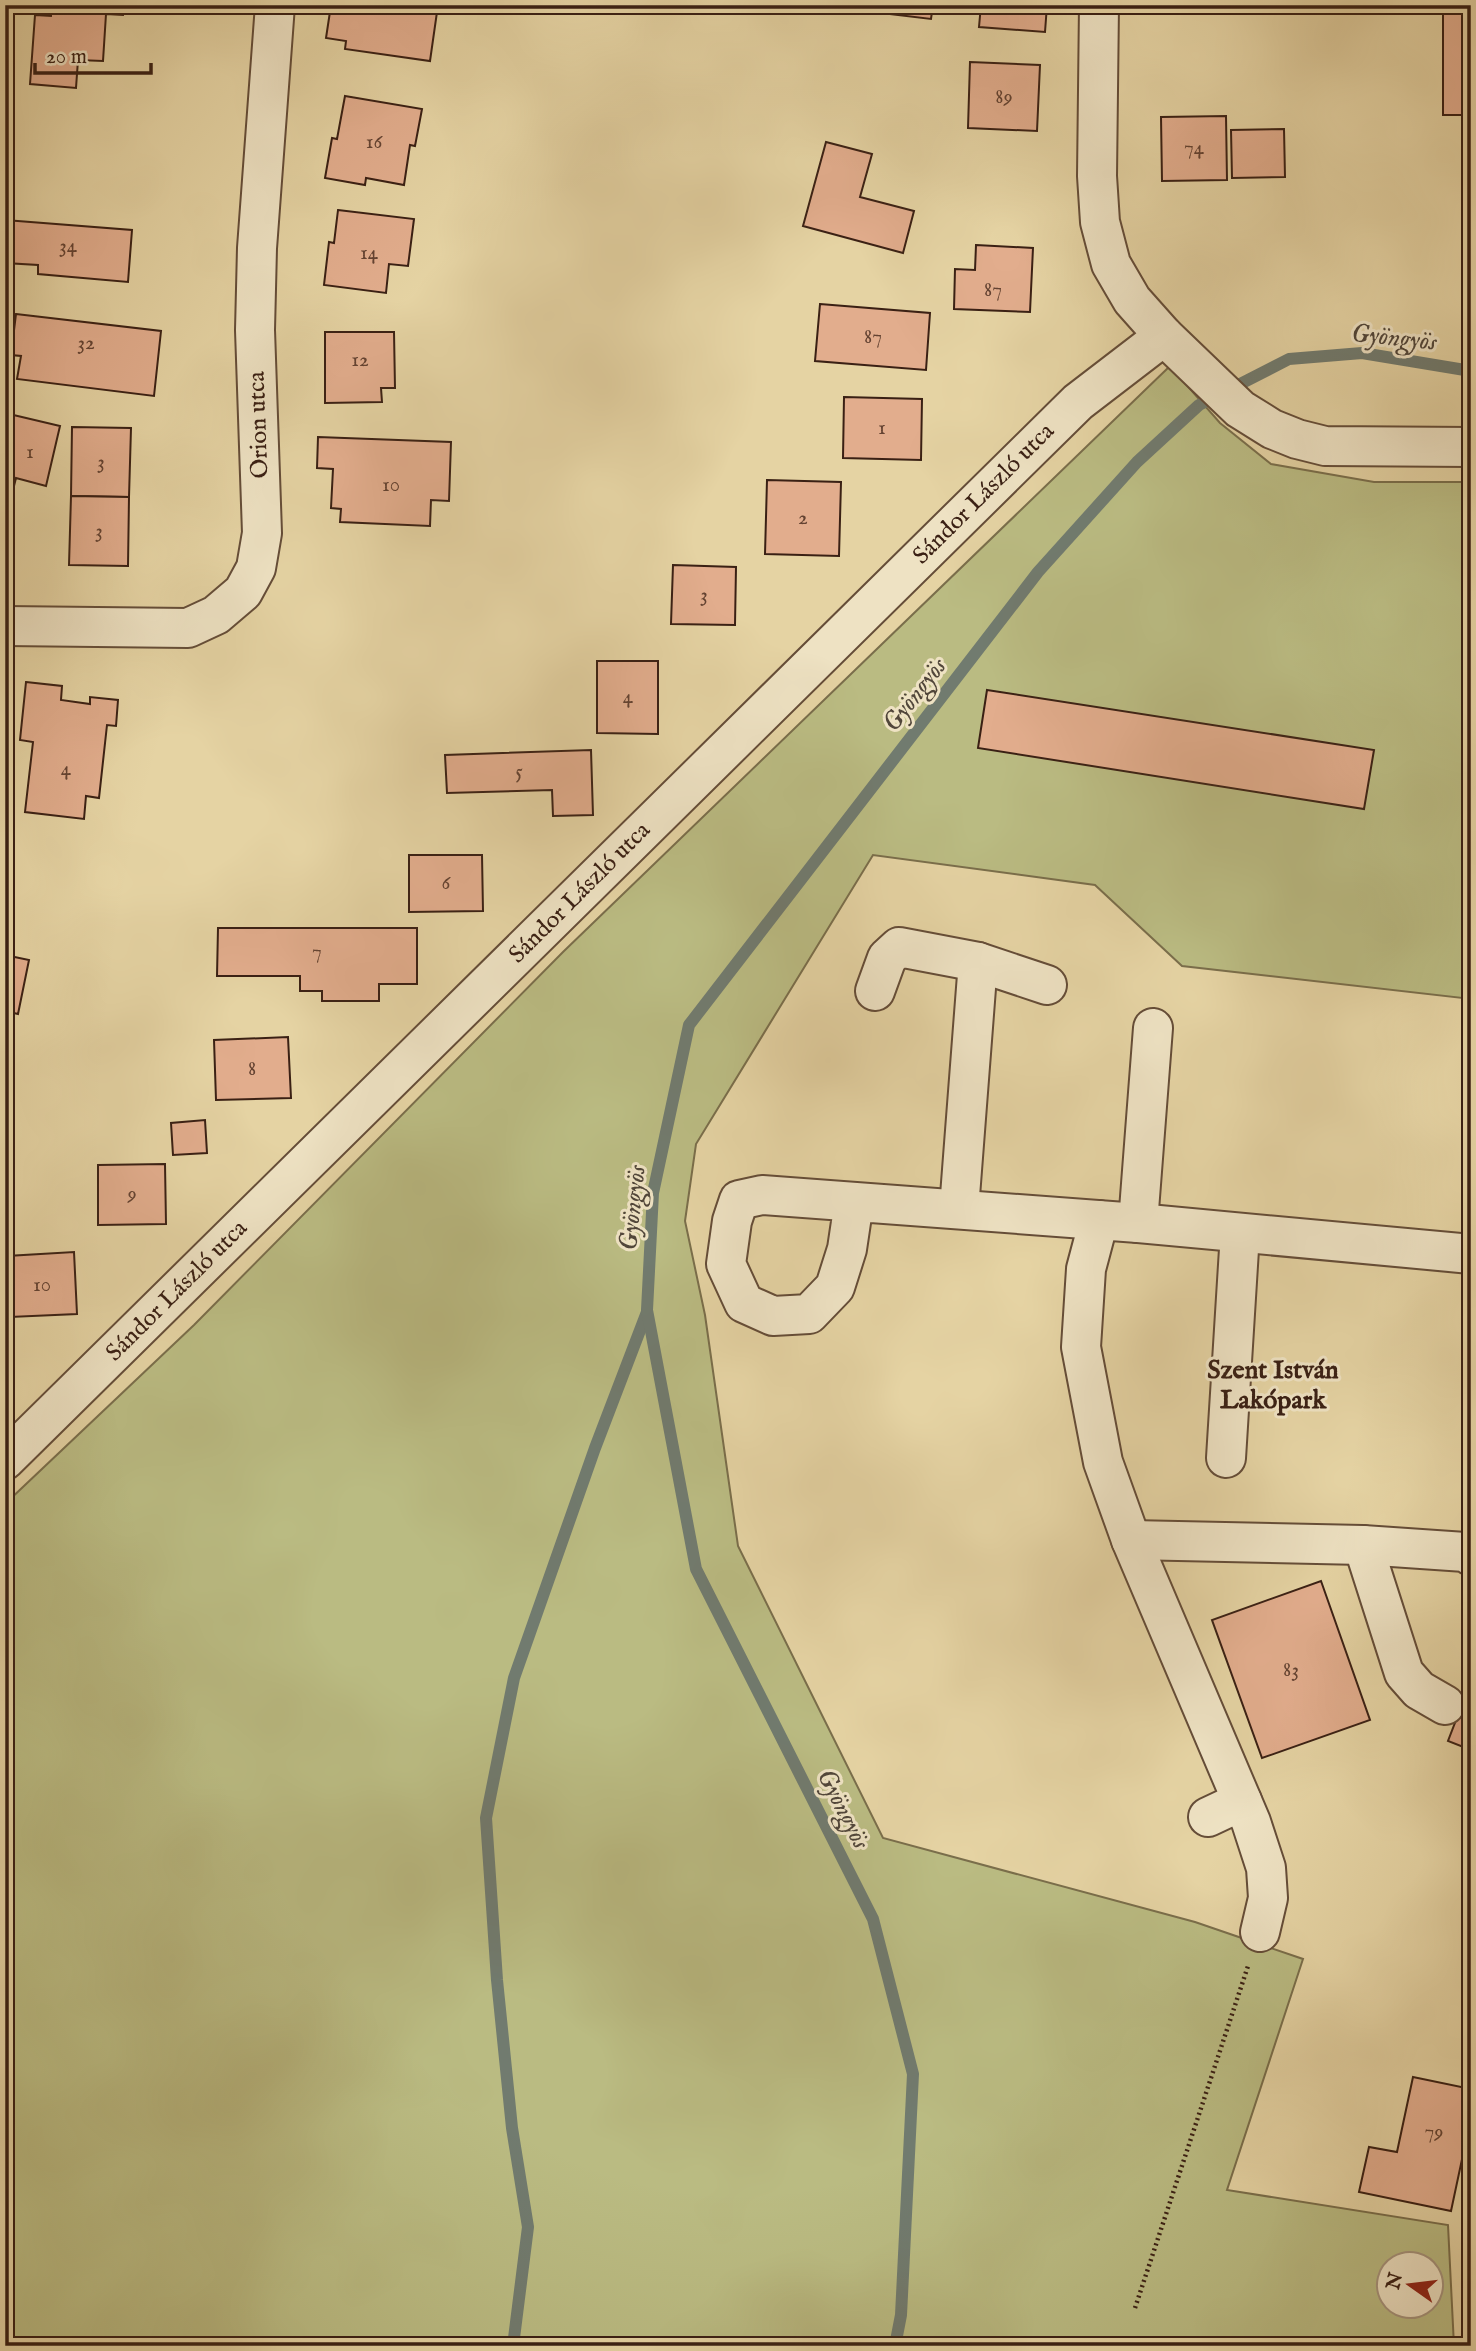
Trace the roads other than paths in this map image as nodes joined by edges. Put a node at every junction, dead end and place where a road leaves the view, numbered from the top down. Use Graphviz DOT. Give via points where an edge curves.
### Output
graph roads {
  1 [pos="275,5"];
  2 [pos="1099,5"];
  3 [pos="1164,337"];
  4 [pos="1471,447"];
  5 [pos="5,626"];
  6 [pos="978,962"];
  7 [pos="1047,985"];
  8 [pos="875,990"];
  9 [pos="1153,1028"];
  10 [pos="854,1202"];
  11 [pos="959,1209"];
  12 [pos="1099,1220"];
  13 [pos="1138,1223"];
  14 [pos="1240,1233"];
  15 [pos="1471,1254"];
  16 [pos="1226,1458"];
  17 [pos="5,1460"];
  18 [pos="1144,1540"];
  19 [pos="1363,1545"];
  20 [pos="1471,1556"];
  21 [pos="1444,1705"];
  22 [pos="1242,1801"];
  23 [pos="1208,1817"];
  24 [pos="1256,1943"];
  1 -- 5 [label="street, Orion utca" via="257,248 262,533 256,568 243,592 216,615 188,628"];
  2 -- 3 [label="street" via="1100,222 1111,264 1132,300"];
  3 -- 4 [label="street" via="1240,409 1297,439 1325,446"];
  3 -- 17 [label="street, Sándor László utca" via="1077,402"];
  6 -- 7 [label="street"];
  6 -- 8 [label="street" via="899,947 887,958"];
  6 -- 11 [label="street"];
  9 -- 13 [label="street"];
  10 -- 11 [label="street"];
  11 -- 12 [label="street"];
  12 -- 13 [label="street"];
  12 -- 18 [label="street" via="1086,1269 1081,1347 1103,1462"];
  13 -- 14 [label="street"];
  14 -- 15 [label="street"];
  14 -- 16 [label="street"];
  18 -- 19 [label="street"];
  18 -- 22 [label="street"];
  19 -- 20 [label="street"];
  19 -- 21 [label="street" via="1404,1673 1419,1690"];
  22 -- 23 [label="street"];
  22 -- 24 [label="street" via="1266,1868 1268,1898"];
}
